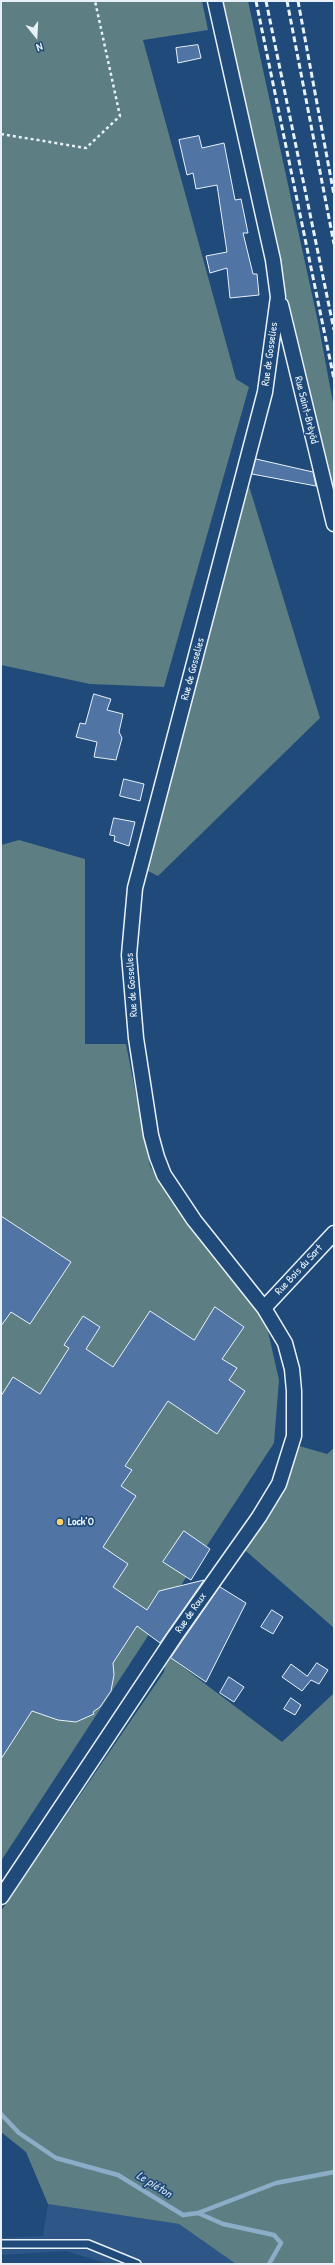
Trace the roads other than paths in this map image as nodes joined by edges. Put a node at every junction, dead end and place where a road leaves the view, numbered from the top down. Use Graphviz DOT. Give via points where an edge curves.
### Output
graph roads {
  1 [pos="215,1"];
  2 [pos="278,297"];
  3 [pos="334,524"];
  4 [pos="334,1233"];
  5 [pos="264,1308"];
  6 [pos="1,1897"];
  7 [pos="1,2244"];
  8 [pos="137,2264"];
  1 -- 2 [label="street, Rue de Gosselies" via="273,260"];
  2 -- 3 [label="street, Rue Saint-Brèyôd"];
  2 -- 5 [label="street, Rue de Gosselies" via="271,360 263,399 135,888 128,955 136,1038 157,1158 164,1175 194,1220"];
  4 -- 5 [label="street, Rue Bois du Sart"];
  5 -- 6 [label="street, Rue de Roux" via="285,1343 292,1369 294,1436 280,1484 174,1636"];
  7 -- 8 [label="lane" via="88,2244"];
}
